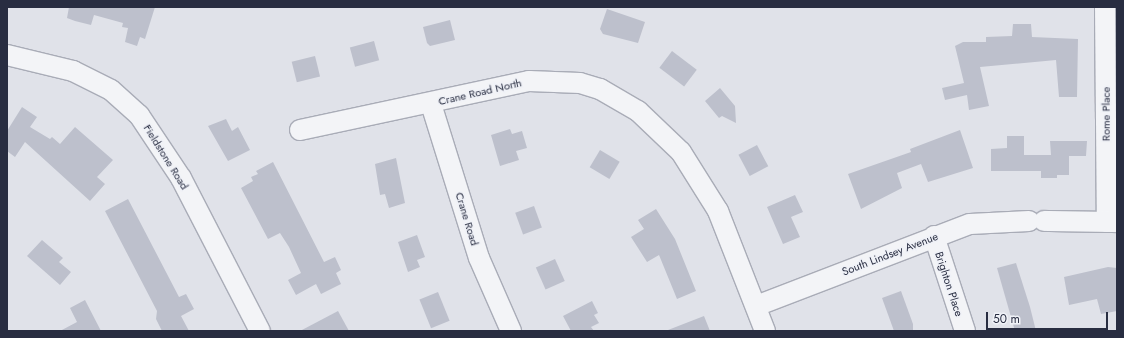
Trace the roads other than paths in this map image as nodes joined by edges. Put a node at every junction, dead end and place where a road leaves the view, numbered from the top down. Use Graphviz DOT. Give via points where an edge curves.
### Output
graph roads {
  1 [pos="1105,7"];
  2 [pos="7,55"];
  3 [pos="431,104"];
  4 [pos="300,130"];
  5 [pos="1112,222"];
  6 [pos="934,236"];
  7 [pos="756,306"];
  8 [pos="260,331"];
  9 [pos="511,331"];
  10 [pos="765,331"];
  11 [pos="964,331"];
  1 -- 5 [label="street, Rome Place"];
  2 -- 8 [label="street, Fieldstone Road" via="73,71 110,90 139,115 181,178"];
  3 -- 4 [label="street, Crane Road North"];
  3 -- 7 [label="street, Crane Road North" via="529,81 580,83 620,99 659,129 698,178 718,211"];
  3 -- 9 [label="street, Crane Road" via="479,258"];
  5 -- 6 [label="street, South Lindsey Avenue" via="1036,221 970,224"];
  6 -- 7 [label="street, South Lindsey Avenue"];
  6 -- 11 [label="street, Brighton Place"];
  7 -- 10 [label="street, Crane Road North"];
}
